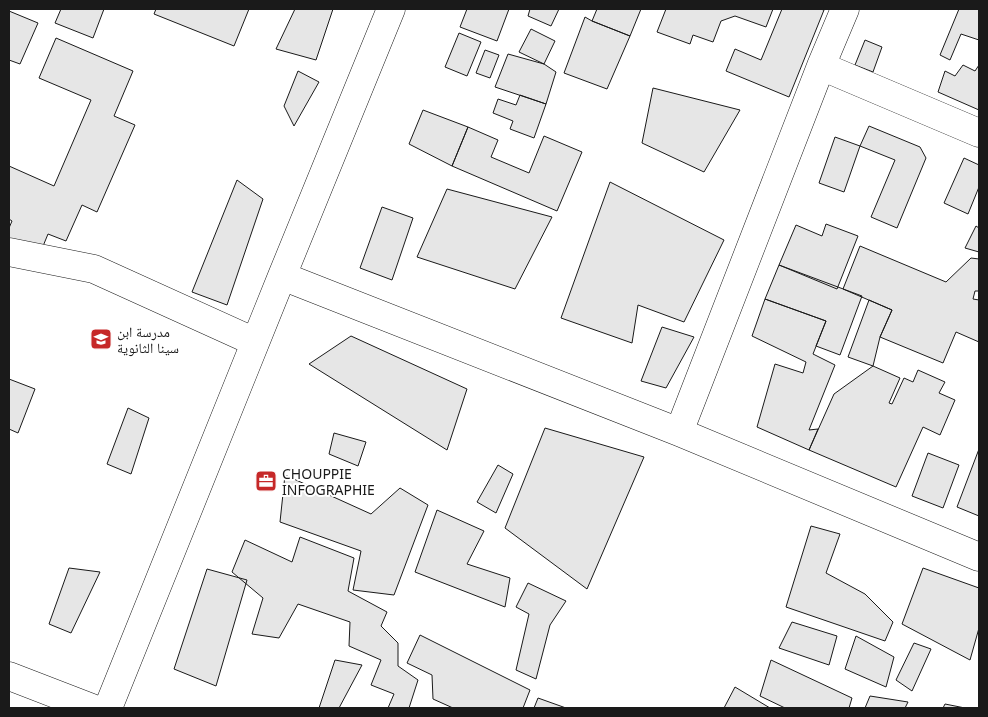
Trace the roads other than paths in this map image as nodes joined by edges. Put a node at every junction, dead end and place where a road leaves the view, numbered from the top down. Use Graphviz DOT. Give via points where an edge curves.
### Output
graph roads {
  1 [pos="391,9"];
  2 [pos="845,9"];
  3 [pos="821,66"];
  4 [pos="979,133"];
  5 [pos="9,252"];
  6 [pos="282,276"];
  7 [pos="255,342"];
  8 [pos="679,432"];
  9 [pos="979,557"];
  10 [pos="9,676"];
  11 [pos="92,708"];
  12 [pos="108,708"];
  1 -- 6 [label="street"];
  2 -- 3 [label="street"];
  3 -- 4 [label="street"];
  3 -- 8 [label="street"];
  5 -- 7 [label="street" via="94,269"];
  6 -- 7 [label="street"];
  6 -- 8 [label="street"];
  7 -- 12 [label="street"];
  8 -- 9 [label="street"];
  10 -- 11 [label="street"];
}
